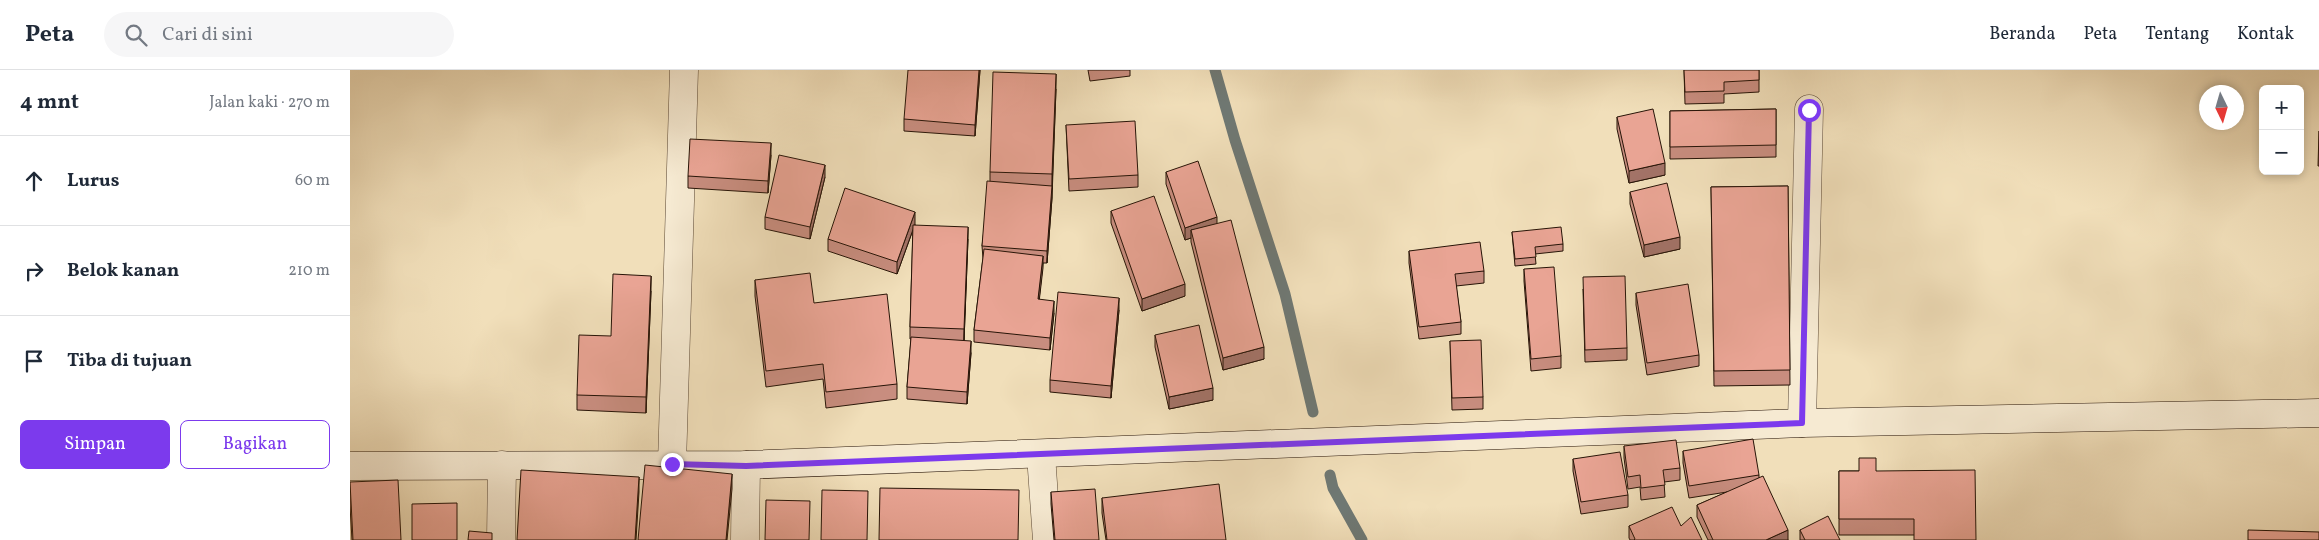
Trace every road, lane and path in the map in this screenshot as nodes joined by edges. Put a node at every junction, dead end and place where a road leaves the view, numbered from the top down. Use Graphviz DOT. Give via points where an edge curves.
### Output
graph roads {
  1 [pos="684,70"];
  2 [pos="1809,110"];
  3 [pos="2319,413"];
  4 [pos="1802,423"];
  5 [pos="1041,454"];
  6 [pos="672,464"];
  7 [pos="502,465"];
  8 [pos="350,466"];
  9 [pos="746,466"];
  10 [pos="501,540"];
  11 [pos="745,540"];
  12 [pos="1047,540"];
  1 -- 6 [label="main road"];
  2 -- 4 [label="main road"];
  3 -- 4 [label="main road"];
  4 -- 5 [label="main road"];
  5 -- 9 [label="main road"];
  5 -- 12 [label="main road"];
  6 -- 7 [label="main road"];
  6 -- 9 [label="main road"];
  7 -- 8 [label="main road"];
  7 -- 10 [label="main road"];
  9 -- 11 [label="main road"];
}
